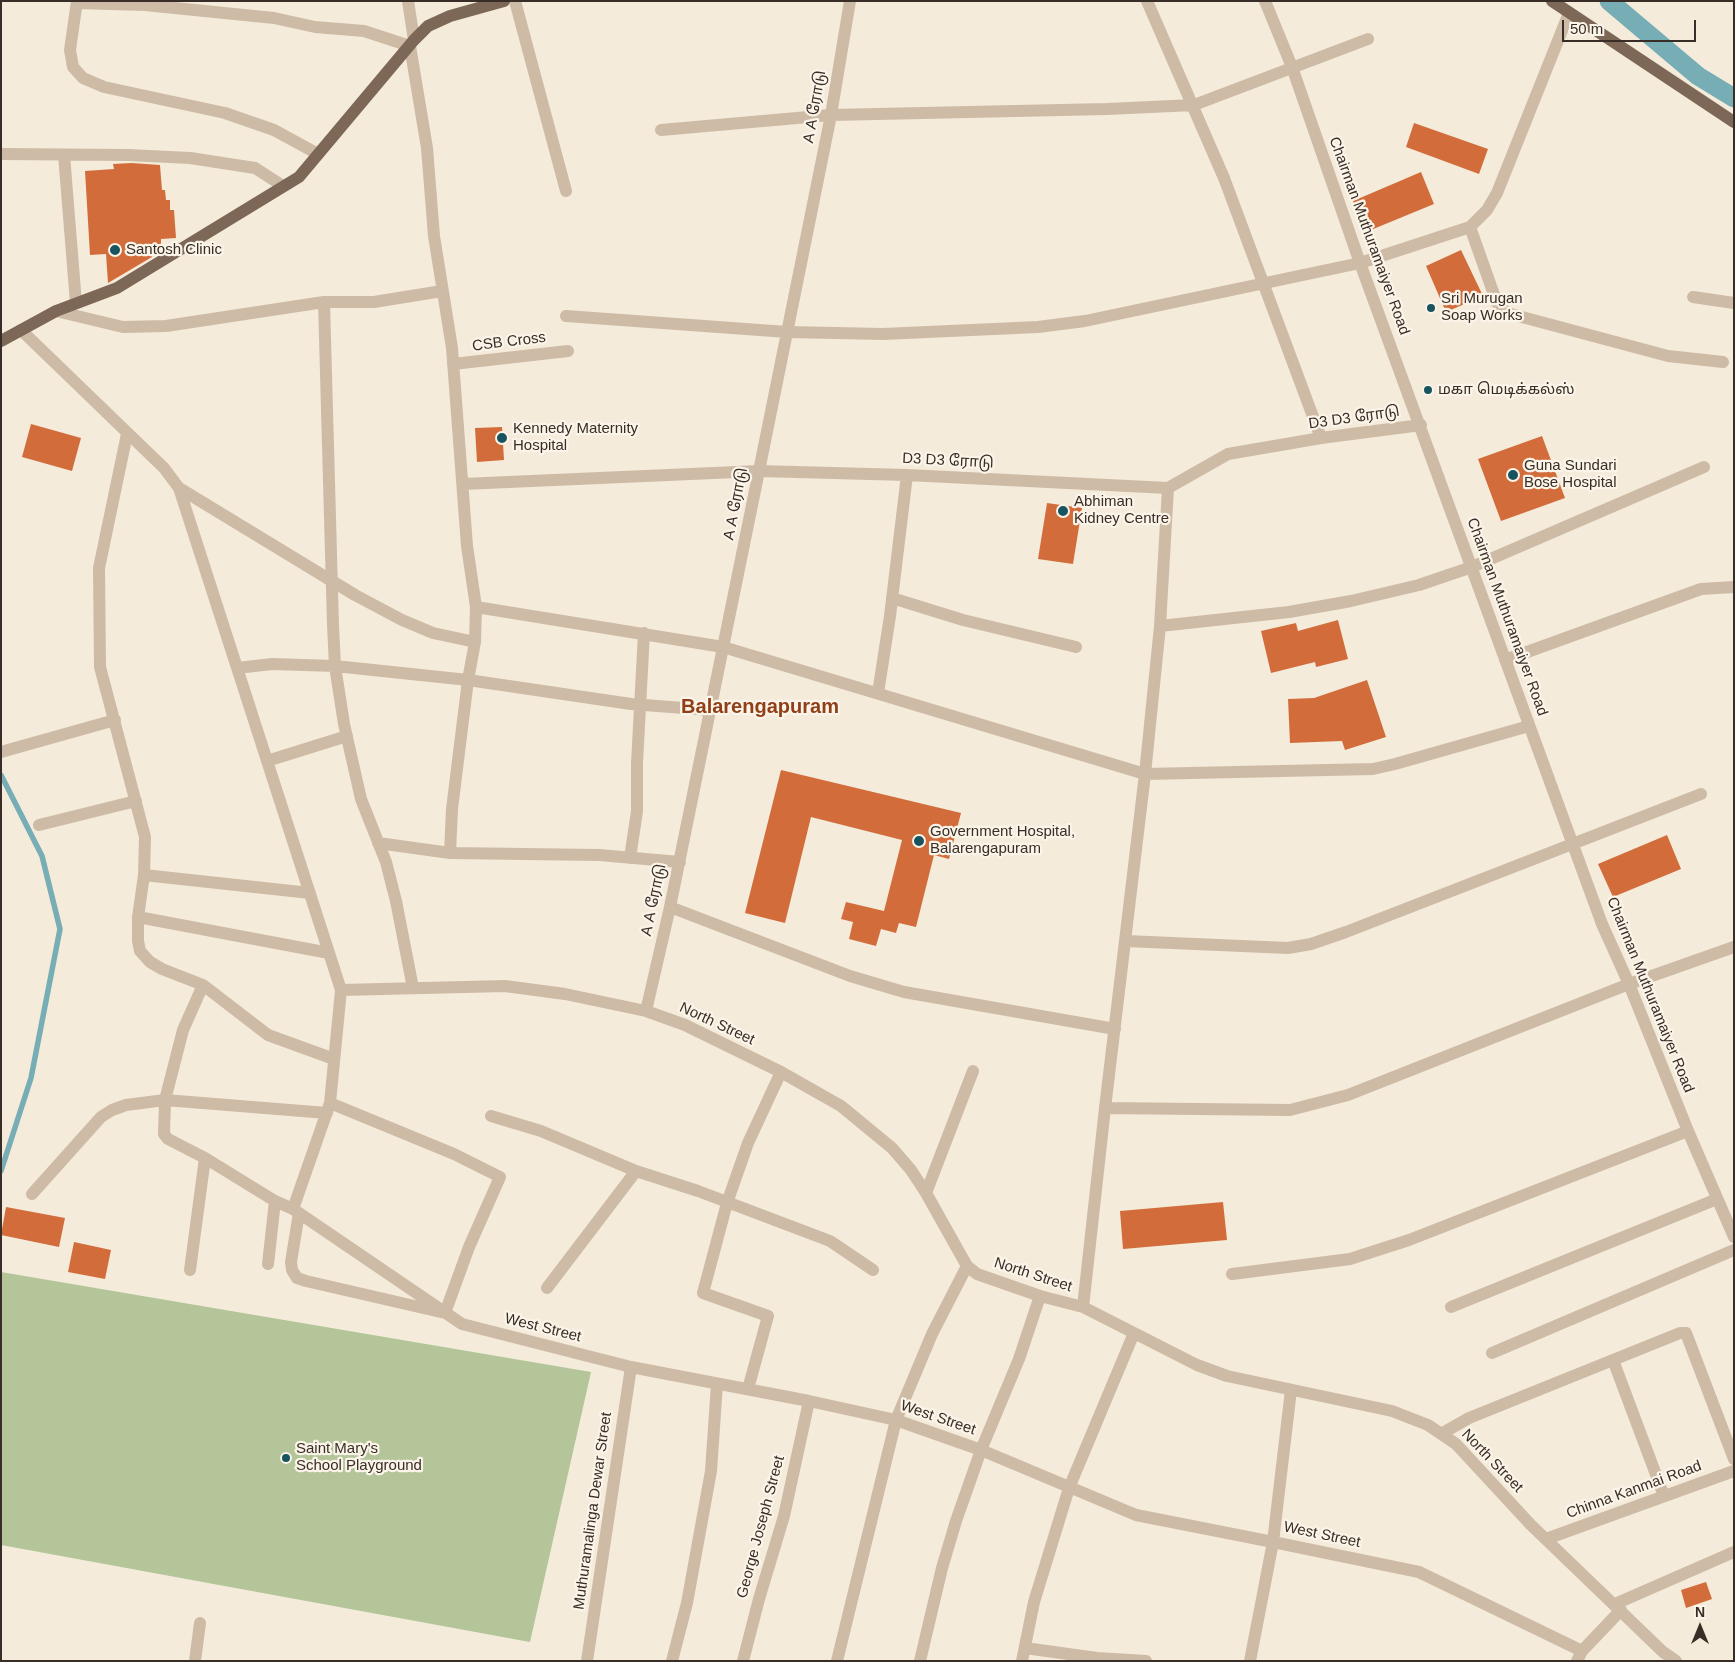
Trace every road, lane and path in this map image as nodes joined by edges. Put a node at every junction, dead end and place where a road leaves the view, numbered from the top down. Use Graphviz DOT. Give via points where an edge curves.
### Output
graph roads {
  1 [pos="408,1"];
  2 [pos="504,1"];
  3 [pos="515,1"];
  4 [pos="850,1"];
  5 [pos="1147,1"];
  6 [pos="1265,1"];
  7 [pos="1552,1"];
  8 [pos="77,2"];
  9 [pos="470,5"];
  10 [pos="1569,13"];
  11 [pos="1368,39"];
  12 [pos="412,43"];
  13 [pos="1292,67"];
  14 [pos="1194,105"];
  15 [pos="830,115"];
  16 [pos="1734,122"];
  17 [pos="661,130"];
  18 [pos="1,154"];
  19 [pos="318,154"];
  20 [pos="64,155"];
  21 [pos="283,186"];
  22 [pos="566,191"];
  23 [pos="1470,227"];
  24 [pos="1360,263"];
  25 [pos="1264,282"];
  26 [pos="442,291"];
  27 [pos="1693,297"];
  28 [pos="324,302"];
  29 [pos="76,303"];
  30 [pos="1734,303"];
  31 [pos="56,311"];
  32 [pos="566,316"];
  33 [pos="21,330"];
  34 [pos="787,332"];
  35 [pos="1,341"];
  36 [pos="568,351"];
  37 [pos="1723,362"];
  38 [pos="453,364"];
  39 [pos="1420,425"];
  40 [pos="127,434"];
  41 [pos="1321,438"];
  42 [pos="1704,467"];
  43 [pos="759,471"];
  44 [pos="907,475"];
  45 [pos="463,484"];
  46 [pos="179,488"];
  47 [pos="1168,488"];
  48 [pos="1472,567"];
  49 [pos="332,580"];
  50 [pos="1734,587"];
  51 [pos="892,598"];
  52 [pos="476,607"];
  53 [pos="1160,626"];
  54 [pos="644,634"];
  55 [pos="475,642"];
  56 [pos="723,646"];
  57 [pos="1076,647"];
  58 [pos="1505,660"];
  59 [pos="335,666"];
  60 [pos="237,668"];
  61 [pos="468,680"];
  62 [pos="878,693"];
  63 [pos="641,704"];
  64 [pos="710,710"];
  65 [pos="114,720"];
  66 [pos="1529,726"];
  67 [pos="346,736"];
  68 [pos="1,752"];
  69 [pos="267,761"];
  70 [pos="1145,774"];
  71 [pos="1701,794"];
  72 [pos="136,801"];
  73 [pos="39,825"];
  74 [pos="378,843"];
  75 [pos="1574,844"];
  76 [pos="450,853"];
  77 [pos="630,858"];
  78 [pos="680,862"];
  79 [pos="144,875"];
  80 [pos="310,893"];
  81 [pos="670,907"];
  82 [pos="138,917"];
  83 [pos="1126,941"];
  84 [pos="1730,948"];
  85 [pos="329,953"];
  86 [pos="1629,984"];
  87 [pos="203,985"];
  88 [pos="413,988"];
  89 [pos="341,990"];
  90 [pos="646,1012"];
  91 [pos="1115,1029"];
  92 [pos="334,1059"];
  93 [pos="781,1072"];
  94 [pos="973,1072"];
  95 [pos="165,1100"];
  96 [pos="329,1108"];
  97 [pos="1105,1108"];
  98 [pos="491,1116"];
  99 [pos="1688,1132"];
  100 [pos="205,1158"];
  101 [pos="636,1171"];
  102 [pos="926,1193"];
  103 [pos="32,1194"];
  104 [pos="1717,1198"];
  105 [pos="275,1201"];
  106 [pos="727,1203"];
  107 [pos="296,1211"];
  108 [pos="1734,1237"];
  109 [pos="1734,1250"];
  110 [pos="268,1264"];
  111 [pos="967,1266"];
  112 [pos="190,1270"];
  113 [pos="873,1270"];
  114 [pos="1232,1274"];
  115 [pos="547,1288"];
  116 [pos="1040,1296"];
  117 [pos="1084,1307"];
  118 [pos="1451,1307"];
  119 [pos="446,1313"];
  120 [pos="1134,1333"];
  121 [pos="1492,1353"];
  122 [pos="1613,1360"];
  123 [pos="631,1367"];
  124 [pos="718,1384"];
  125 [pos="748,1390"];
  126 [pos="1291,1390"];
  127 [pos="809,1401"];
  128 [pos="896,1420"];
  129 [pos="1442,1434"];
  130 [pos="981,1450"];
  131 [pos="1734,1459"];
  132 [pos="1734,1471"];
  133 [pos="1069,1488"];
  134 [pos="1664,1496"];
  135 [pos="1546,1539"];
  136 [pos="1273,1542"];
  137 [pos="1734,1552"];
  138 [pos="1618,1607"];
  139 [pos="200,1623"];
  140 [pos="1025,1648"];
  141 [pos="1580,1656"];
  142 [pos="195,1661"];
  143 [pos="588,1661"];
  144 [pos="672,1661"];
  145 [pos="743,1661"];
  146 [pos="837,1661"];
  147 [pos="920,1661"];
  148 [pos="1022,1661"];
  149 [pos="1146,1661"];
  150 [pos="1250,1661"];
  151 [pos="1676,1661"];
  1 -- 12 [label="street"];
  2 -- 9 [label="main road"];
  3 -- 22 [label="street"];
  4 -- 15 [label="street, A A ரோடு"];
  5 -- 14 [label="street"];
  6 -- 13 [label="street, Chairman Muthuramaiyer Road"];
  7 -- 10 [label="main road"];
  8 -- 12 [label="street" via="145,5 274,18 315,27 364,31"];
  8 -- 19 [label="street" via="70,50 73,67 83,78 104,87 225,113 274,130"];
  9 -- 12 [label="main road" via="428,26"];
  10 -- 16 [label="main road"];
  10 -- 23 [label="street" via="1497,193 1487,210"];
  11 -- 13 [label="street"];
  12 -- 19 [label="main road"];
  12 -- 26 [label="street"];
  13 -- 14 [label="street"];
  13 -- 24 [label="street, Chairman Muthuramaiyer Road"];
  14 -- 15 [label="street"];
  14 -- 25 [label="street"];
  15 -- 17 [label="street"];
  15 -- 34 [label="street, A A ரோடு"];
  18 -- 20 [label="street"];
  19 -- 21 [label="main road" via="298,177"];
  20 -- 21 [label="street" via="190,158 255,168"];
  20 -- 29 [label="street"];
  21 -- 29 [label="main road" via="117,288"];
  23 -- 24 [label="street"];
  23 -- 37 [label="street" via="1497,303 1507,313 1668,356"];
  24 -- 25 [label="street"];
  24 -- 39 [label="street, Chairman Muthuramaiyer Road"];
  25 -- 34 [label="street" via="1085,321 1038,327 883,334"];
  25 -- 41 [label="street"];
  26 -- 28 [label="street" via="374,302"];
  26 -- 38 [label="street"];
  27 -- 30 [label="street"];
  28 -- 31 [label="street" via="166,326 123,327"];
  28 -- 49 [label="street"];
  29 -- 31 [label="main road"];
  31 -- 33 [label="main road"];
  32 -- 34 [label="street"];
  33 -- 35 [label="main road"];
  33 -- 40 [label="street"];
  34 -- 43 [label="street, A A ரோடு"];
  36 -- 38 [label="street, CSB Cross"];
  38 -- 45 [label="street"];
  39 -- 41 [label="street, D3 D3 ரோடு"];
  39 -- 48 [label="street, Chairman Muthuramaiyer Road"];
  40 -- 46 [label="street" via="164,468"];
  40 -- 65 [label="street" via="99,568 100,667"];
  41 -- 47 [label="street, D3 D3 ரோடு" via="1228,454"];
  42 -- 48 [label="street"];
  43 -- 44 [label="street, D3 D3 ரோடு"];
  43 -- 45 [label="street, D3 D3 ரோடு"];
  43 -- 56 [label="street, A A ரோடு"];
  44 -- 47 [label="street, D3 D3 ரோடு"];
  44 -- 51 [label="street"];
  45 -- 52 [label="street" via="467,546"];
  46 -- 49 [label="street"];
  46 -- 60 [label="street"];
  47 -- 53 [label="street"];
  48 -- 53 [label="street" via="1419,585 1351,601 1289,612"];
  48 -- 58 [label="street, Chairman Muthuramaiyer Road"];
  49 -- 55 [label="street" via="402,620 433,633"];
  49 -- 59 [label="street"];
  50 -- 58 [label="street" via="1701,589"];
  51 -- 57 [label="street" via="963,620"];
  51 -- 62 [label="street"];
  52 -- 54 [label="street"];
  52 -- 55 [label="street"];
  53 -- 70 [label="street"];
  54 -- 56 [label="street"];
  54 -- 63 [label="street"];
  55 -- 61 [label="street"];
  56 -- 62 [label="street"];
  56 -- 64 [label="street, A A ரோடு"];
  58 -- 66 [label="street, Chairman Muthuramaiyer Road"];
  59 -- 60 [label="street" via="272,664"];
  59 -- 61 [label="street"];
  59 -- 67 [label="street"];
  60 -- 69 [label="street"];
  61 -- 63 [label="street"];
  61 -- 76 [label="street" via="452,809"];
  62 -- 70 [label="street"];
  63 -- 64 [label="street"];
  63 -- 77 [label="street" via="637,811"];
  64 -- 78 [label="street, A A ரோடு"];
  65 -- 68 [label="street"];
  65 -- 72 [label="street"];
  66 -- 70 [label="street" via="1373,769"];
  66 -- 75 [label="street, Chairman Muthuramaiyer Road"];
  67 -- 69 [label="street"];
  67 -- 74 [label="street" via="361,799"];
  69 -- 80 [label="street"];
  70 -- 83 [label="street"];
  71 -- 75 [label="street"];
  72 -- 73 [label="street"];
  72 -- 79 [label="street" via="146,838"];
  74 -- 76 [label="street"];
  74 -- 88 [label="street" via="396,901"];
  75 -- 83 [label="street" via="1311,944 1288,948"];
  75 -- 86 [label="street, Chairman Muthuramaiyer Road" via="1602,924"];
  76 -- 77 [label="street"];
  77 -- 78 [label="street"];
  78 -- 81 [label="street, A A ரோடு"];
  79 -- 80 [label="street"];
  79 -- 82 [label="street"];
  80 -- 85 [label="street"];
  81 -- 90 [label="street, A A ரோடு"];
  81 -- 91 [label="street" via="850,976 904,992"];
  82 -- 85 [label="street"];
  82 -- 87 [label="street" via="140,951 150,962"];
  83 -- 91 [label="street"];
  84 -- 86 [label="street"];
  85 -- 89 [label="street"];
  86 -- 97 [label="street" via="1348,1095 1290,1110"];
  86 -- 99 [label="street, Chairman Muthuramaiyer Road"];
  87 -- 92 [label="street" via="268,1035"];
  87 -- 95 [label="street" via="182,1030"];
  88 -- 89 [label="street, North Street"];
  88 -- 90 [label="street, North Street" via="505,986 565,994"];
  89 -- 92 [label="street"];
  90 -- 93 [label="street, North Street" via="684,1026"];
  91 -- 97 [label="street"];
  92 -- 96 [label="street"];
  93 -- 102 [label="street, North Street" via="840,1106 892,1148"];
  93 -- 106 [label="street" via="748,1143"];
  94 -- 102 [label="street"];
  95 -- 96 [label="street"];
  95 -- 100 [label="street, West Street" via="164,1134"];
  95 -- 103 [label="street" via="112,1110"];
  96 -- 107 [label="street"];
  96 -- 119 [label="street" via="454,1154 500,1177 469,1247"];
  97 -- 117 [label="street"];
  98 -- 101 [label="street" via="541,1131"];
  99 -- 104 [label="street, Chairman Muthuramaiyer Road"];
  99 -- 114 [label="street" via="1401,1243 1350,1258"];
  100 -- 105 [label="street, West Street"];
  100 -- 112 [label="street"];
  101 -- 106 [label="street"];
  101 -- 115 [label="street"];
  102 -- 111 [label="street, North Street"];
  104 -- 108 [label="street, Chairman Muthuramaiyer Road"];
  104 -- 118 [label="street"];
  105 -- 107 [label="street, West Street"];
  105 -- 110 [label="street"];
  106 -- 113 [label="street" via="830,1241"];
  106 -- 125 [label="street" via="703,1293 768,1316"];
  107 -- 119 [label="street, West Street"];
  107 -- 119 [label="street" via="291,1262 297,1278"];
  109 -- 121 [label="street"];
  111 -- 116 [label="street, North Street" via="977,1274"];
  111 -- 128 [label="street" via="932,1334"];
  116 -- 117 [label="street, North Street"];
  116 -- 130 [label="street" via="1019,1359"];
  117 -- 120 [label="street, North Street"];
  119 -- 123 [label="street, West Street" via="462,1324"];
  120 -- 126 [label="street, North Street" via="1196,1365 1227,1376"];
  120 -- 133 [label="street"];
  122 -- 129 [label="street" via="1468,1418"];
  122 -- 131 [label="street" via="1686,1333"];
  122 -- 134 [label="street"];
  123 -- 124 [label="street, West Street"];
  123 -- 143 [label="street, Muthuramalinga Dewar Street"];
  124 -- 125 [label="street, West Street"];
  124 -- 144 [label="street" via="711,1471 687,1603"];
  125 -- 127 [label="street, West Street"];
  126 -- 129 [label="street, North Street" via="1392,1412 1428,1425"];
  126 -- 136 [label="street"];
  127 -- 128 [label="street, West Street"];
  127 -- 145 [label="street, George Joseph Street" via="784,1516"];
  128 -- 130 [label="street, West Street"];
  128 -- 146 [label="street"];
  129 -- 135 [label="street, North Street" via="1456,1444"];
  130 -- 133 [label="street, West Street"];
  130 -- 147 [label="street" via="945,1558"];
  132 -- 134 [label="street, Chinna Kanmai Road"];
  133 -- 136 [label="street, West Street" via="1136,1515"];
  133 -- 140 [label="street" via="1034,1602"];
  134 -- 135 [label="street, Chinna Kanmai Road"];
  135 -- 138 [label="street, North Street"];
  136 -- 141 [label="street, West Street" via="1419,1572 1481,1601"];
  136 -- 150 [label="street"];
  137 -- 138 [label="street"];
  138 -- 141 [label="street"];
  138 -- 151 [label="street, North Street"];
  139 -- 142 [label="street"];
  140 -- 148 [label="street"];
  140 -- 149 [label="street"];
}
